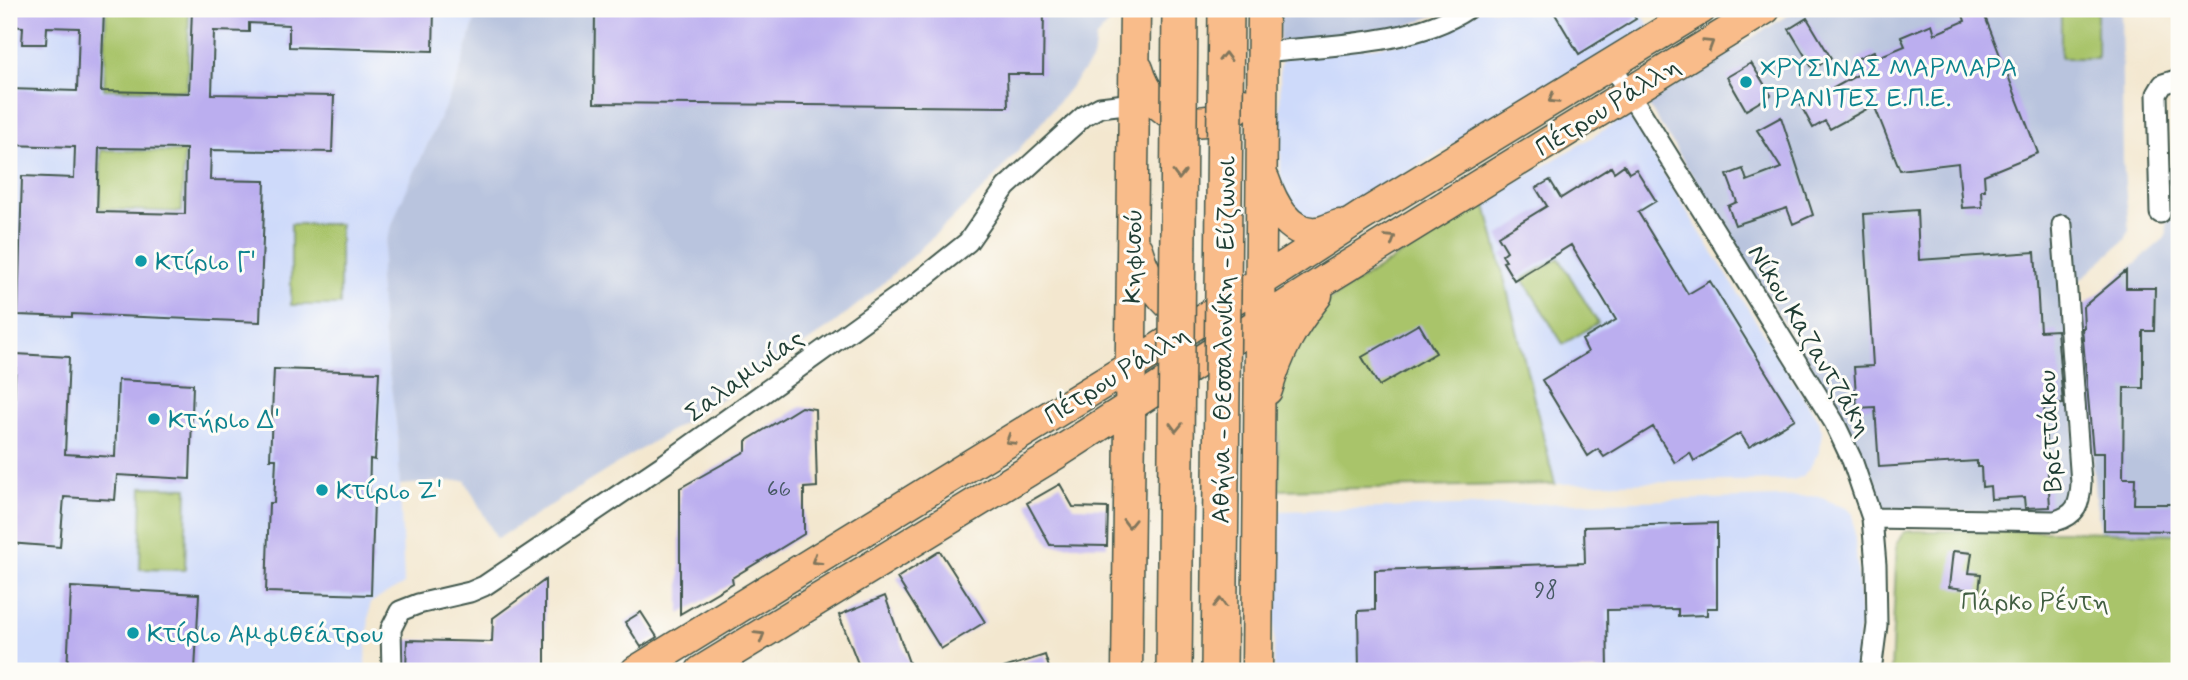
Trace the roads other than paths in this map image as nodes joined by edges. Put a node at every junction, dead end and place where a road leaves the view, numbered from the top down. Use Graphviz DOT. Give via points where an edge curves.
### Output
graph roads {
  1 [pos="1135,9"];
  2 [pos="1180,9"];
  3 [pos="1226,9"];
  4 [pos="1263,9"];
  5 [pos="1467,9"];
  6 [pos="1701,9"];
  7 [pos="1765,9"];
  8 [pos="1263,52"];
  9 [pos="1135,59"];
  10 [pos="1611,64"];
  11 [pos="2179,79"];
  12 [pos="1630,92"];
  13 [pos="1134,103"];
  14 [pos="1261,159"];
  15 [pos="2161,213"];
  16 [pos="1362,216"];
  17 [pos="2062,225"];
  18 [pos="1132,233"];
  19 [pos="1333,275"];
  20 [pos="1261,282"];
  21 [pos="1260,323"];
  22 [pos="1195,324"];
  23 [pos="1131,366"];
  24 [pos="1183,372"];
  25 [pos="1130,406"];
  26 [pos="1259,417"];
  27 [pos="1056,454"];
  28 [pos="1129,473"];
  29 [pos="1259,502"];
  30 [pos="1872,518"];
  31 [pos="392,671"];
  32 [pos="636,671"];
  33 [pos="701,671"];
  34 [pos="1127,671"];
  35 [pos="1174,671"];
  36 [pos="1219,671"];
  37 [pos="1256,671"];
  38 [pos="1871,671"];
  1 -- 9 [label="main road, Κηφισού"];
  2 -- 35 [label="highway, Αθήνα - Θεσσαλονίκη - Εύζωνοι, one-way, bridge"];
  36 -- 3 [label="highway, Αθήνα - Θεσσαλονίκη - Εύζωνοι, one-way, bridge"];
  4 -- 8 [label="main road"];
  5 -- 8 [label="street" via="1442,23 1400,35"];
  6 -- 10 [label="main road, Πέτρου Ράλλη"];
  12 -- 7 [label="main road, Πέτρου Ράλλη, one-way"];
  8 -- 9 [label="main road" via="1259,77 1247,100 1227,115 1202,122 1177,118 1156,104 1142,84"];
  8 -- 14 [label="main road"];
  9 -- 13 [label="main road, Κηφισού"];
  10 -- 12 [label="street, Νίκου Καζαντζάκη"];
  10 -- 16 [label="main road, Πέτρου Ράλλη, one-way"];
  11 -- 15 [label="street" via="2163,84 2157,94"];
  19 -- 12 [label="main road, Πέτρου Ράλλη, one-way"];
  12 -- 30 [label="street, Νίκου Καζαντζάκη" via="1834,422"];
  13 -- 18 [label="main road, Κηφισού"];
  13 -- 31 [label="street, Σαλαμινίας" via="1100,107 1084,116 1006,187 968,242 655,470 484,586 400,611 391,629"];
  14 -- 16 [label="main road" via="1271,197 1297,228 1319,232"];
  14 -- 20 [label="main road"];
  16 -- 20 [label="main road, Πέτρου Ράλλη"];
  17 -- 30 [label="street, Βρεττάκου" via="2081,483 2077,508 2055,521"];
  18 -- 22 [label="main road" via="1155,289"];
  18 -- 23 [label="main road, Κηφισού"];
  19 -- 21 [label="main road, Πέτρου Ράλλη"];
  19 -- 26 [label="main road" via="1288,335"];
  20 -- 21 [label="main road"];
  20 -- 22 [label="main road, Πέτρου Ράλλη"];
  21 -- 22 [label="main road" via="1235,330"];
  21 -- 24 [label="main road, Πέτρου Ράλλη"];
  21 -- 26 [label="main road"];
  22 -- 23 [label="main road, Πέτρου Ράλλη"];
  23 -- 24 [label="main road"];
  23 -- 25 [label="main road, Κηφισού"];
  23 -- 32 [label="main road, Πέτρου Ράλλη, one-way"];
  24 -- 25 [label="main road, Πέτρου Ράλλη"];
  24 -- 29 [label="main road" via="1216,390 1226,401 1251,450"];
  25 -- 27 [label="main road, Πέτρου Ράλλη"];
  25 -- 28 [label="main road, Κηφισού"];
  26 -- 29 [label="main road"];
  27 -- 28 [label="main road" via="1086,444 1099,447 1114,454"];
  33 -- 27 [label="main road, Πέτρου Ράλλη, one-way"];
  28 -- 34 [label="main road, Κηφισού, one-way"];
  29 -- 37 [label="main road"];
  30 -- 38 [label="street, Νίκου Καζαντζάκη" via="1877,625"];
}
